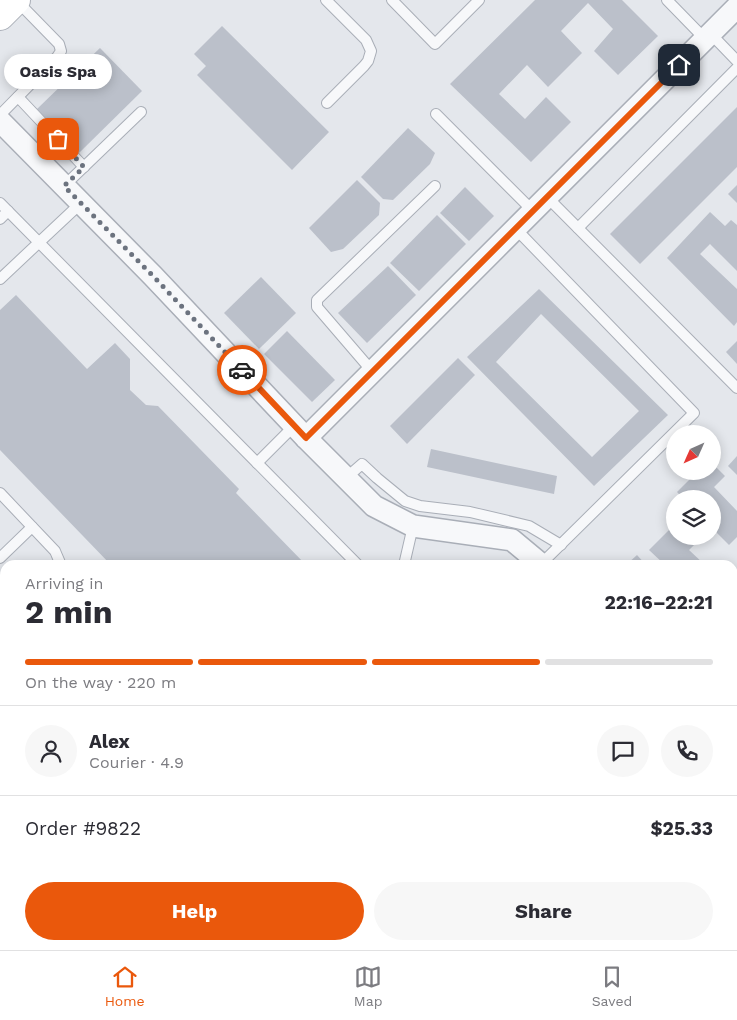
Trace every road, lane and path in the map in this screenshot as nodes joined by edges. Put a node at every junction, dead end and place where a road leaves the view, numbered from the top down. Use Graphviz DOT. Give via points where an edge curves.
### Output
graph roads {
  1 [pos="16,0"];
  2 [pos="326,0"];
  3 [pos="392,0"];
  4 [pos="479,0"];
  5 [pos="667,0"];
  6 [pos="732,0"];
  7 [pos="737,6"];
  8 [pos="0,16"];
  9 [pos="708,36"];
  10 [pos="737,61"];
  11 [pos="737,68"];
  12 [pos="18,97"];
  13 [pos="327,103"];
  14 [pos="141,112"];
  15 [pos="436,114"];
  16 [pos="0,115"];
  17 [pos="0,121"];
  18 [pos="84,167"];
  19 [pos="64,186"];
  20 [pos="435,186"];
  21 [pos="81,203"];
  22 [pos="540,204"];
  23 [pos="3,211"];
  24 [pos="515,228"];
  25 [pos="578,228"];
  26 [pos="39,242"];
  27 [pos="0,279"];
  28 [pos="372,372"];
  29 [pos="737,388"];
  30 [pos="300,432"];
  31 [pos="257,463"];
  32 [pos="346,478"];
  33 [pos="0,493"];
  34 [pos="32,526"];
  35 [pos="413,526"];
  36 [pos="561,545"];
  37 [pos="0,558"];
  38 [pos="59,560"];
  39 [pos="353,560"];
  40 [pos="405,560"];
  41 [pos="536,560"];
  42 [pos="547,560"];
  1 -- 8 [label="main road"];
  1 -- 12 [label="lane" via="59,44 61,51"];
  2 -- 13 [label="lane" via="366,40 371,51 364,66"];
  3 -- 4 [label="lane" via="435,44"];
  5 -- 9 [label="lane"];
  6 -- 7 [label="lane"];
  7 -- 9 [label="street"];
  9 -- 10 [label="lane"];
  9 -- 22 [label="street"];
  11 -- 25 [label="lane"];
  12 -- 16 [label="lane"];
  12 -- 18 [label="lane"];
  14 -- 18 [label="lane"];
  15 -- 22 [label="lane"];
  17 -- 19 [label="street"];
  18 -- 19 [label="lane"];
  19 -- 21 [label="street"];
  20 -- 28 [label="lane" via="318,300 317,307"];
  21 -- 26 [label="lane"];
  21 -- 30 [label="street"];
  22 -- 24 [label="street"];
  22 -- 25 [label="lane"];
  23 -- 26 [label="lane"];
  24 -- 28 [label="street"];
  24 -- 36 [label="lane" via="694,413"];
  25 -- 29 [label="lane"];
  26 -- 27 [label="lane"];
  26 -- 31 [label="lane"];
  28 -- 30 [label="street"];
  30 -- 31 [label="lane"];
  30 -- 32 [label="street"];
  31 -- 39 [label="lane"];
  32 -- 35 [label="street" via="374,506"];
  32 -- 36 [label="lane" via="362,464 405,501 529,526"];
  33 -- 34 [label="lane"];
  34 -- 37 [label="lane"];
  34 -- 38 [label="lane" via="55,551"];
  35 -- 40 [label="lane"];
  35 -- 41 [label="street" via="512,540"];
  36 -- 42 [label="lane"];
}
